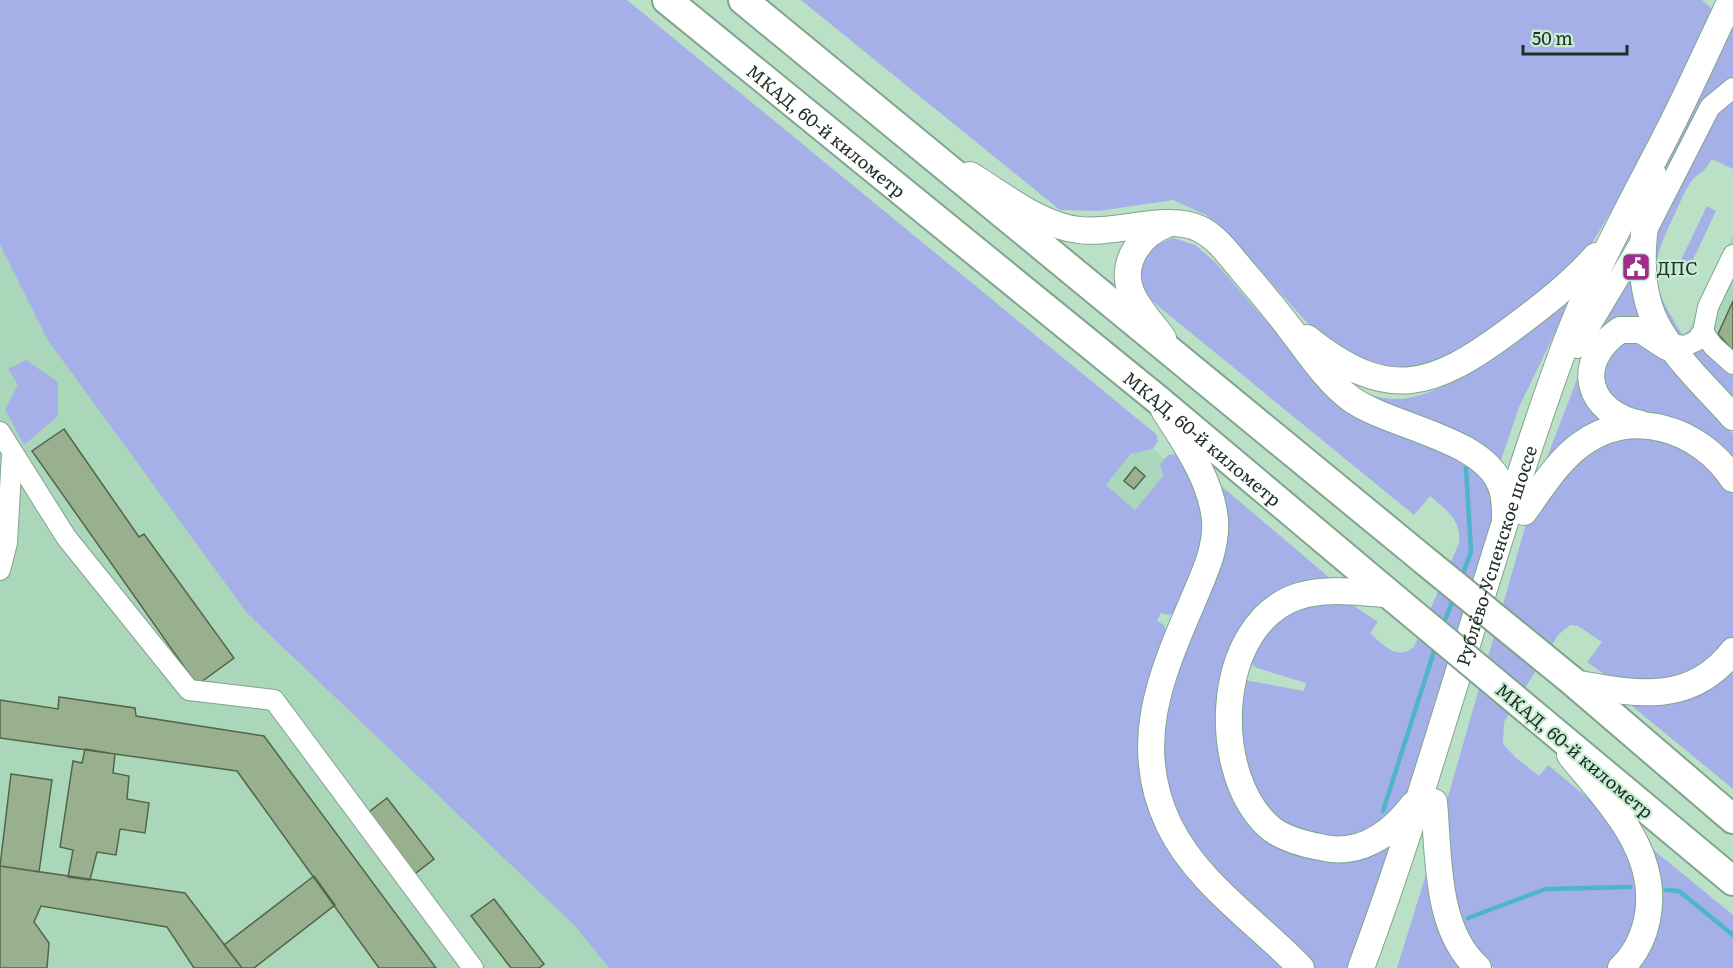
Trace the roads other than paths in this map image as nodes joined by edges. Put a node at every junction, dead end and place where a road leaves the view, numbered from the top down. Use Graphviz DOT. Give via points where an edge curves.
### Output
graph roads {
  1 [pos="667,0"];
  2 [pos="743,0"];
  3 [pos="1731,0"];
  4 [pos="1733,88"];
  5 [pos="922,146"];
  6 [pos="1657,154"];
  7 [pos="1172,223"];
  8 [pos="1619,224"];
  9 [pos="1644,236"];
  10 [pos="1733,255"];
  11 [pos="1282,318"];
  12 [pos="1703,332"];
  13 [pos="1577,348"];
  14 [pos="1675,352"];
  15 [pos="1176,355"];
  16 [pos="1733,364"];
  17 [pos="1157,399"];
  18 [pos="1733,417"];
  19 [pos="1643,424"];
  20 [pos="0,432"];
  21 [pos="12,453"];
  22 [pos="1733,479"];
  23 [pos="1514,519"];
  24 [pos="0,570"];
  25 [pos="1393,597"];
  26 [pos="1733,651"];
  27 [pos="1573,682"];
  28 [pos="1544,723"];
  29 [pos="1429,796"];
  30 [pos="1733,819"];
  31 [pos="1733,881"];
  32 [pos="473,968"];
  33 [pos="1301,968"];
  34 [pos="1361,968"];
  35 [pos="1379,968"];
  36 [pos="1478,968"];
  37 [pos="1621,968"];
  1 -- 17 [label="highway, МКАД, 60-й километр"];
  2 -- 5 [label="highway"];
  3 -- 6 [label="main road, Рублёво-Успенское шоссе"];
  4 -- 9 [label="lane" via="1710,107"];
  5 -- 7 [label="main road" via="1064,228 1102,230"];
  5 -- 15 [label="highway"];
  6 -- 8 [label="main road, Рублёво-Успенское шоссе"];
  6 -- 9 [label="main road"];
  6 -- 13 [label="main road, Рублёво-Успенское шоссе"];
  7 -- 11 [label="main road" via="1187,224 1211,236"];
  7 -- 15 [label="main road" via="1158,228 1142,242 1126,275 1137,303"];
  8 -- 11 [label="main road" via="1599,254 1549,301 1480,352 1427,379 1388,379 1341,362"];
  8 -- 23 [label="main road, Рублёво-Успенское шоссе" via="1564,347"];
  9 -- 13 [label="lane"];
  9 -- 14 [label="main road" via="1652,315"];
  10 -- 12 [label="lane" via="1708,307"];
  11 -- 23 [label="main road" via="1322,370 1350,398 1391,420 1458,446 1486,464 1501,485"];
  12 -- 14 [label="lane" via="1696,341"];
  12 -- 16 [label="lane"];
  13 -- 23 [label="main road, Рублёво-Успенское шоссе"];
  14 -- 18 [label="main road"];
  14 -- 19 [label="main road" via="1652,335 1630,328 1620,330 1600,348 1594,364 1594,394 1612,415"];
  15 -- 27 [label="highway, bridge"];
  17 -- 25 [label="highway, МКАД, 60-й километр"];
  17 -- 33 [label="main road" via="1193,456 1215,521 1209,563 1171,650 1153,708 1151,757 1157,792 1169,826 1201,872"];
  19 -- 22 [label="main road" via="1692,439 1721,462"];
  19 -- 23 [label="main road" via="1618,427 1581,445"];
  20 -- 21 [label="lane"];
  21 -- 24 [label="lane" via="7,543"];
  21 -- 32 [label="lane" via="66,537 189,690 274,700"];
  23 -- 29 [label="main road, Рублёво-Успенское шоссе"];
  25 -- 28 [label="highway, МКАД, 60-й километр, bridge"];
  25 -- 29 [label="main road" via="1318,592 1281,604 1265,617 1242,650 1230,689 1234,760 1251,802 1272,829 1298,842 1328,849 1345,851 1372,842"];
  26 -- 27 [label="main road" via="1705,678 1668,691 1640,694"];
  27 -- 30 [label="highway"];
  28 -- 31 [label="highway, МКАД, 60-й километр"];
  28 -- 37 [label="main road" via="1632,834 1643,858 1649,886 1645,930 1636,950"];
  29 -- 34 [label="main road, Рублёво-Успенское шоссе"];
  29 -- 35 [label="main road, Рублёво-Успенское шоссе"];
  29 -- 36 [label="main road" via="1452,932 1459,948"];
}
